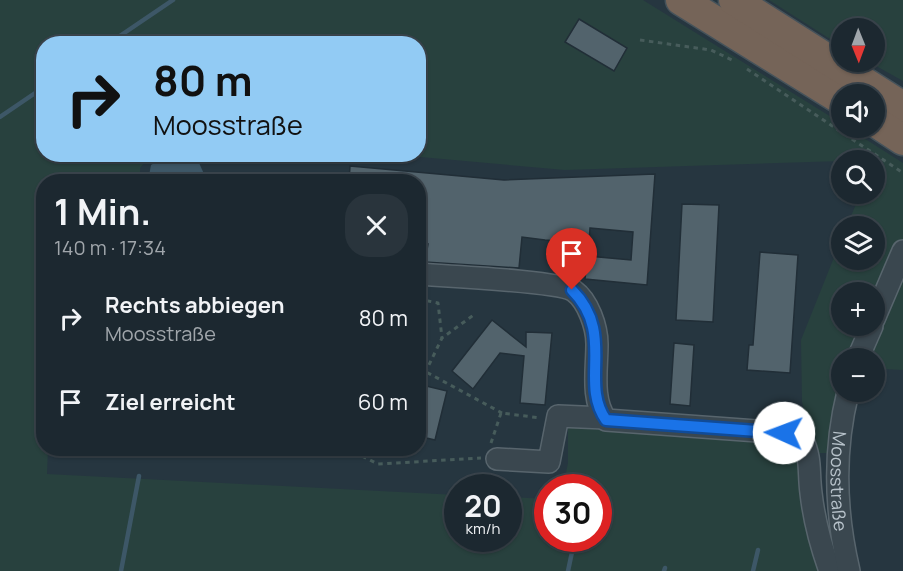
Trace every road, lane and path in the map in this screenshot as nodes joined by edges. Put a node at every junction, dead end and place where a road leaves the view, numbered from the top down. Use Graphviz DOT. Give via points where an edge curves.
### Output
graph roads {
  1 [pos="681,0"];
  2 [pos="734,0"];
  3 [pos="640,40"];
  4 [pos="735,61"];
  5 [pos="745,68"];
  6 [pos="831,93"];
  7 [pos="903,107"];
  8 [pos="885,128"];
  9 [pos="903,140"];
  10 [pos="903,173"];
  11 [pos="903,250"];
  12 [pos="426,275"];
  13 [pos="885,293"];
  14 [pos="426,301"];
  15 [pos="475,314"];
  16 [pos="442,338"];
  17 [pos="426,371"];
  18 [pos="426,374"];
  19 [pos="846,402"];
  20 [pos="504,414"];
  21 [pos="547,418"];
  22 [pos="604,418"];
  23 [pos="362,456"];
  24 [pos="493,458"];
  25 [pos="830,571"];
  26 [pos="849,571"];
  1 -- 6 [label="highway"];
  2 -- 7 [label="highway"];
  3 -- 4 [label="path" via="711,50"];
  5 -- 10 [label="path"];
  8 -- 9 [label="highway"];
  11 -- 13 [label="street"];
  12 -- 22 [label="street" via="572,290 585,303 597,338 597,407"];
  14 -- 16 [label="path" via="438,303"];
  15 -- 16 [label="path"];
  16 -- 17 [label="path"];
  18 -- 20 [label="path"];
  19 -- 26 [label="street, Moosstraße" via="836,474"];
  20 -- 21 [label="path"];
  20 -- 24 [label="path" via="501,413"];
  22 -- 24 [label="street" via="558,416 549,462"];
  22 -- 25 [label="street, Moosstraße" via="619,423 784,433 802,438 810,456 815,520"];
  23 -- 24 [label="path" via="378,464"];
}
